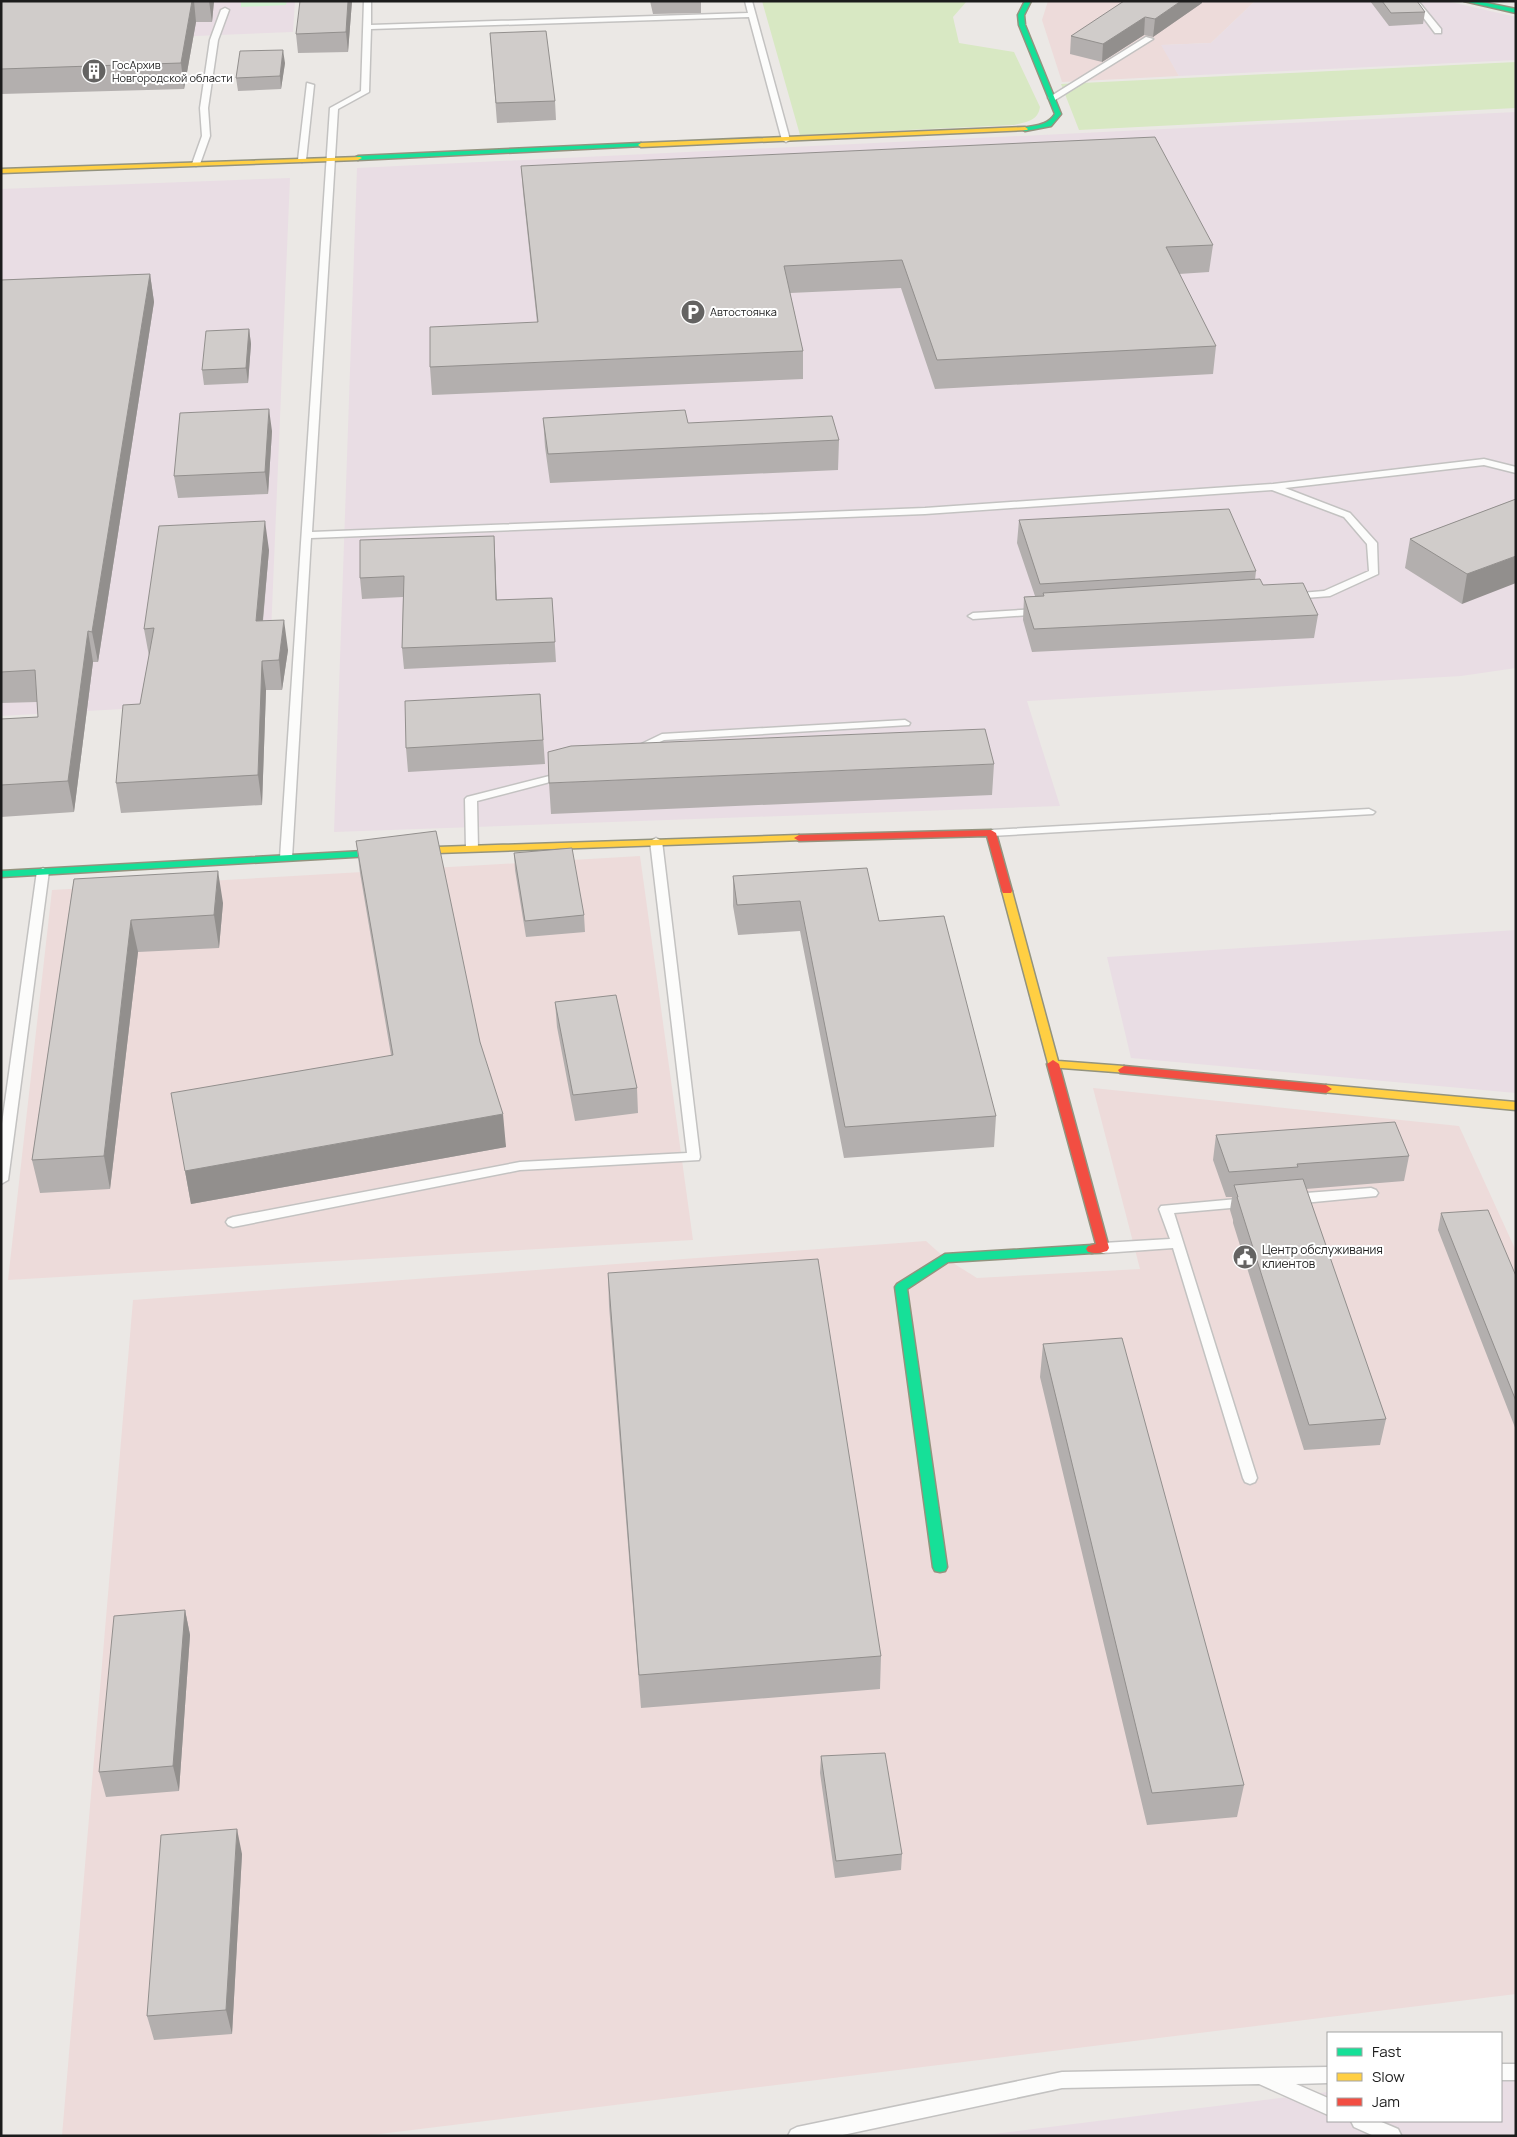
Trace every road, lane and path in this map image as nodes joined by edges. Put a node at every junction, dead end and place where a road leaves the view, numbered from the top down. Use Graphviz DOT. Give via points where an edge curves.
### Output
graph roads {
  1 [pos="368,1"];
  2 [pos="748,1"];
  3 [pos="1028,1"];
  4 [pos="1414,1"];
  5 [pos="1467,1"];
  6 [pos="224,10"];
  7 [pos="1516,12"];
  8 [pos="752,15"];
  9 [pos="367,27"];
  10 [pos="1438,31"];
  11 [pos="1149,39"];
  12 [pos="310,85"];
  13 [pos="1052,98"];
  14 [pos="786,140"];
  15 [pos="329,159"];
  16 [pos="302,160"];
  17 [pos="196,164"];
  18 [pos="1,171"];
  19 [pos="1516,470"];
  20 [pos="1273,487"];
  21 [pos="307,535"];
  22 [pos="1287,596"];
  23 [pos="1052,611"];
  24 [pos="973,616"];
  25 [pos="905,723"];
  26 [pos="629,752"];
  27 [pos="576,772"];
  28 [pos="1369,812"];
  29 [pos="991,832"];
  30 [pos="656,841"];
  31 [pos="472,849"];
  32 [pos="286,858"];
  33 [pos="43,871"];
  34 [pos="1,874"];
  35 [pos="1054,1064"];
  36 [pos="1516,1106"];
  37 [pos="1,1180"];
  38 [pos="1371,1193"];
  39 [pos="1283,1200"];
  40 [pos="1264,1202"];
  41 [pos="233,1222"];
  42 [pos="1178,1243"];
  43 [pos="1103,1248"];
  44 [pos="1250,1478"];
  45 [pos="940,1567"];
  46 [pos="1502,2072"];
  47 [pos="1516,2072"];
  48 [pos="1327,2075"];
  49 [pos="1260,2076"];
  50 [pos="1327,2106"];
  51 [pos="1362,2122"];
  52 [pos="1392,2135"];
  53 [pos="798,2136"];
  1 -- 9 [label="lane"];
  2 -- 8 [label="lane"];
  3 -- 13 [label="street" via="1022,25"];
  4 -- 10 [label="lane"];
  5 -- 7 [label="street"];
  6 -- 17 [label="lane" via="214,40 204,108 206,136"];
  8 -- 9 [label="lane"];
  8 -- 14 [label="lane"];
  9 -- 15 [label="lane" via="366,92 334,108"];
  11 -- 13 [label="lane"];
  12 -- 16 [label="lane"];
  13 -- 14 [label="street" via="1058,114 1054,122 1041,128"];
  14 -- 15 [label="street"];
  15 -- 16 [label="street"];
  15 -- 21 [label="lane"];
  16 -- 17 [label="street"];
  17 -- 18 [label="street"];
  19 -- 20 [label="lane" via="1484,462"];
  20 -- 21 [label="lane" via="925,510"];
  20 -- 22 [label="lane" via="1347,515 1372,543 1374,572 1326,594"];
  21 -- 32 [label="lane"];
  23 -- 24 [label="lane"];
  25 -- 26 [label="lane" via="662,737"];
  27 -- 31 [label="lane" via="471,799"];
  28 -- 29 [label="lane"];
  29 -- 30 [label="street"];
  29 -- 35 [label="street"];
  30 -- 31 [label="street"];
  30 -- 41 [label="lane" via="694,1157 520,1166"];
  31 -- 32 [label="street"];
  32 -- 33 [label="street"];
  33 -- 34 [label="street"];
  33 -- 37 [label="lane"];
  35 -- 36 [label="street"];
  35 -- 43 [label="street"];
  38 -- 39 [label="lane"];
  40 -- 42 [label="lane" via="1166,1209"];
  42 -- 43 [label="lane"];
  42 -- 44 [label="lane"];
  43 -- 45 [label="street" via="945,1258 900,1287"];
  46 -- 47 [label="lane"];
  48 -- 49 [label="lane"];
  49 -- 50 [label="lane"];
  49 -- 53 [label="lane" via="1062,2080"];
  51 -- 52 [label="lane"];
}
